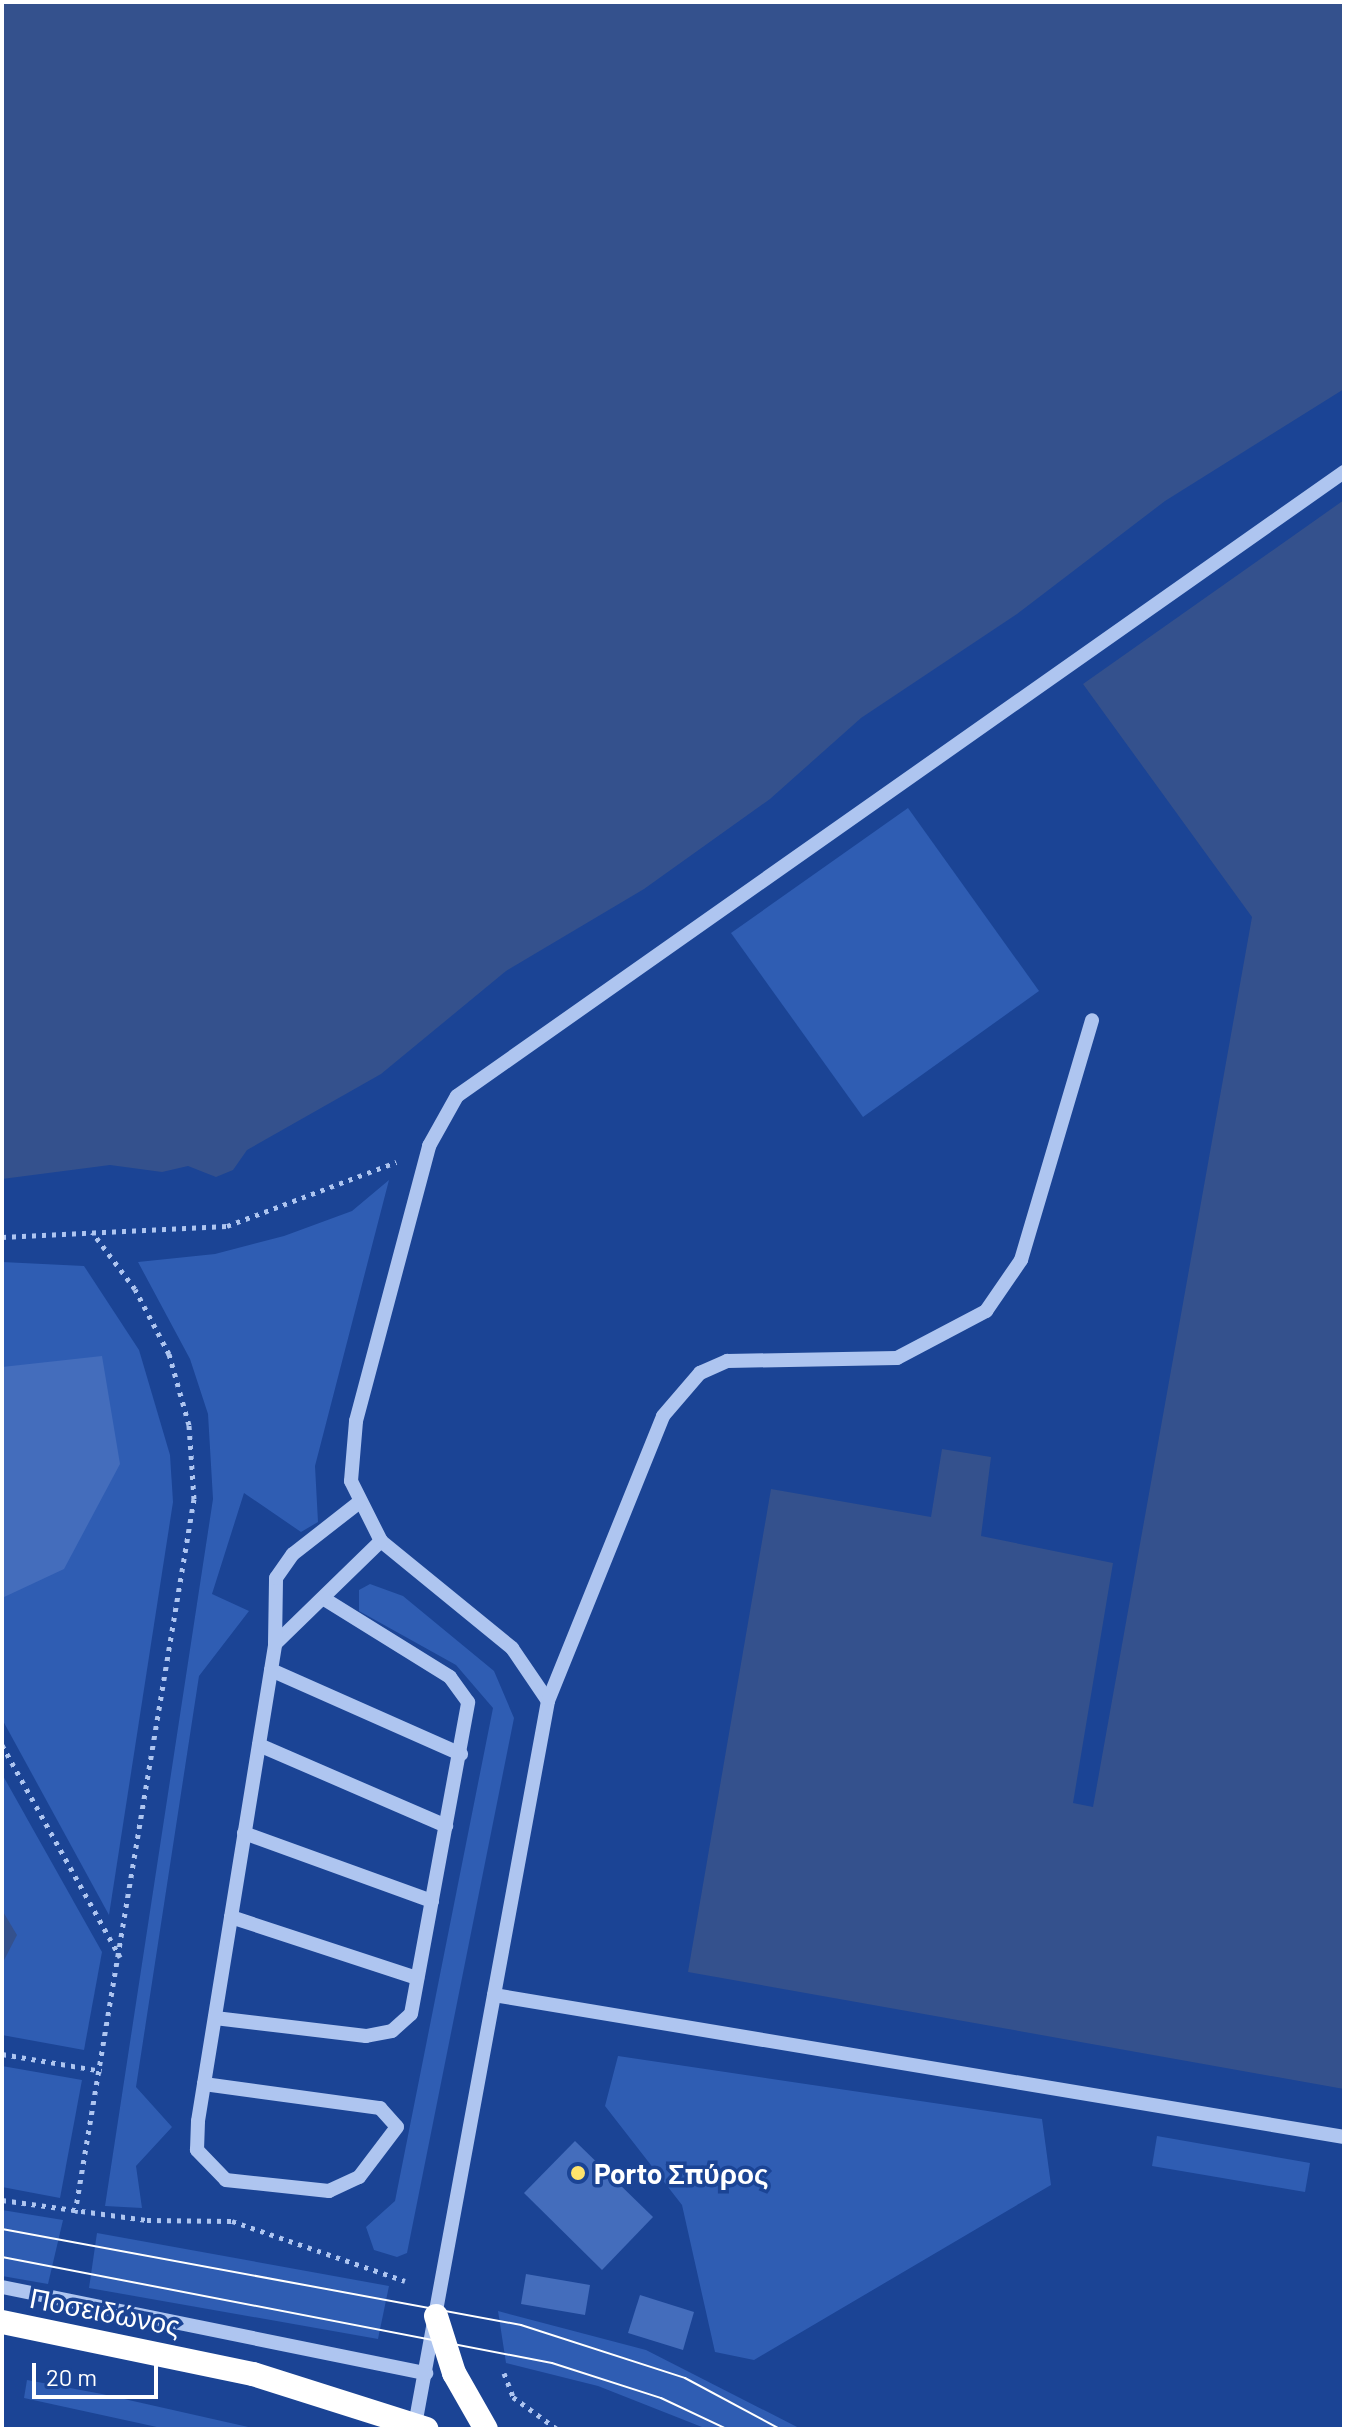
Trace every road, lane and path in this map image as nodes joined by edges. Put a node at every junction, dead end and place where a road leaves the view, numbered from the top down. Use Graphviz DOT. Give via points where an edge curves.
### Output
graph roads {
  1 [pos="1344,472"];
  2 [pos="1092,1020"];
  3 [pos="362,1174"];
  4 [pos="92,1232"];
  5 [pos="2,1237"];
  6 [pos="357,1504"];
  7 [pos="381,1541"];
  8 [pos="326,1600"];
  9 [pos="275,1644"];
  10 [pos="271,1670"];
  11 [pos="548,1701"];
  12 [pos="2,1745"];
  13 [pos="259,1745"];
  14 [pos="461,1754"];
  15 [pos="446,1826"];
  16 [pos="244,1833"];
  17 [pos="432,1901"];
  18 [pos="231,1917"];
  19 [pos="121,1959"];
  20 [pos="417,1978"];
  21 [pos="494,1995"];
  22 [pos="215,2018"];
  23 [pos="2,2054"];
  24 [pos="102,2071"];
  25 [pos="204,2084"];
  26 [pos="1344,2137"];
  27 [pos="2,2200"];
  28 [pos="75,2213"];
  29 [pos="405,2281"];
  30 [pos="2,2287"];
  31 [pos="436,2316"];
  32 [pos="2,2322"];
  33 [pos="426,2373"];
  34 [pos="504,2373"];
  35 [pos="419,2428"];
  36 [pos="486,2429"];
  37 [pos="557,2429"];
  1 -- 6 [label="street" via="457,1096 429,1146 356,1421 351,1481"];
  2 -- 11 [label="street" via="1021,1260 996,1299 961,1329 897,1358 727,1361 700,1373 663,1416"];
  3 -- 4 [label="path" via="227,1226"];
  4 -- 5 [label="path"];
  4 -- 19 [label="path" via="135,1289 169,1354 194,1474 192,1525"];
  6 -- 7 [label="street"];
  6 -- 9 [label="street" via="281,1566 271,1600"];
  7 -- 8 [label="street"];
  7 -- 11 [label="street" via="512,1648"];
  8 -- 9 [label="street"];
  8 -- 14 [label="street" via="463,1692"];
  9 -- 10 [label="street"];
  10 -- 13 [label="street"];
  10 -- 14 [label="street"];
  11 -- 21 [label="street"];
  12 -- 19 [label="path"];
  13 -- 15 [label="street"];
  13 -- 16 [label="street"];
  14 -- 15 [label="street"];
  15 -- 17 [label="street"];
  16 -- 17 [label="street"];
  16 -- 18 [label="street"];
  17 -- 20 [label="street"];
  18 -- 20 [label="street"];
  18 -- 22 [label="street"];
  19 -- 24 [label="path"];
  20 -- 22 [label="street" via="411,2014 392,2031 366,2036"];
  21 -- 26 [label="street"];
  21 -- 31 [label="street"];
  22 -- 25 [label="street"];
  23 -- 24 [label="path"];
  24 -- 28 [label="path"];
  25 -- 25 [label="street" via="197,2150 226,2180 343,2187 383,2152 397,2127 380,2108"];
  27 -- 28 [label="path"];
  28 -- 29 [label="path" via="232,2221"];
  30 -- 33 [label="street"];
  31 -- 33 [label="street"];
  31 -- 36 [label="highway" via="454,2373"];
  32 -- 35 [label="highway, Ποσειδώνος" via="253,2374"];
  33 -- 35 [label="street"];
  34 -- 37 [label="path" via="513,2397"];
}
